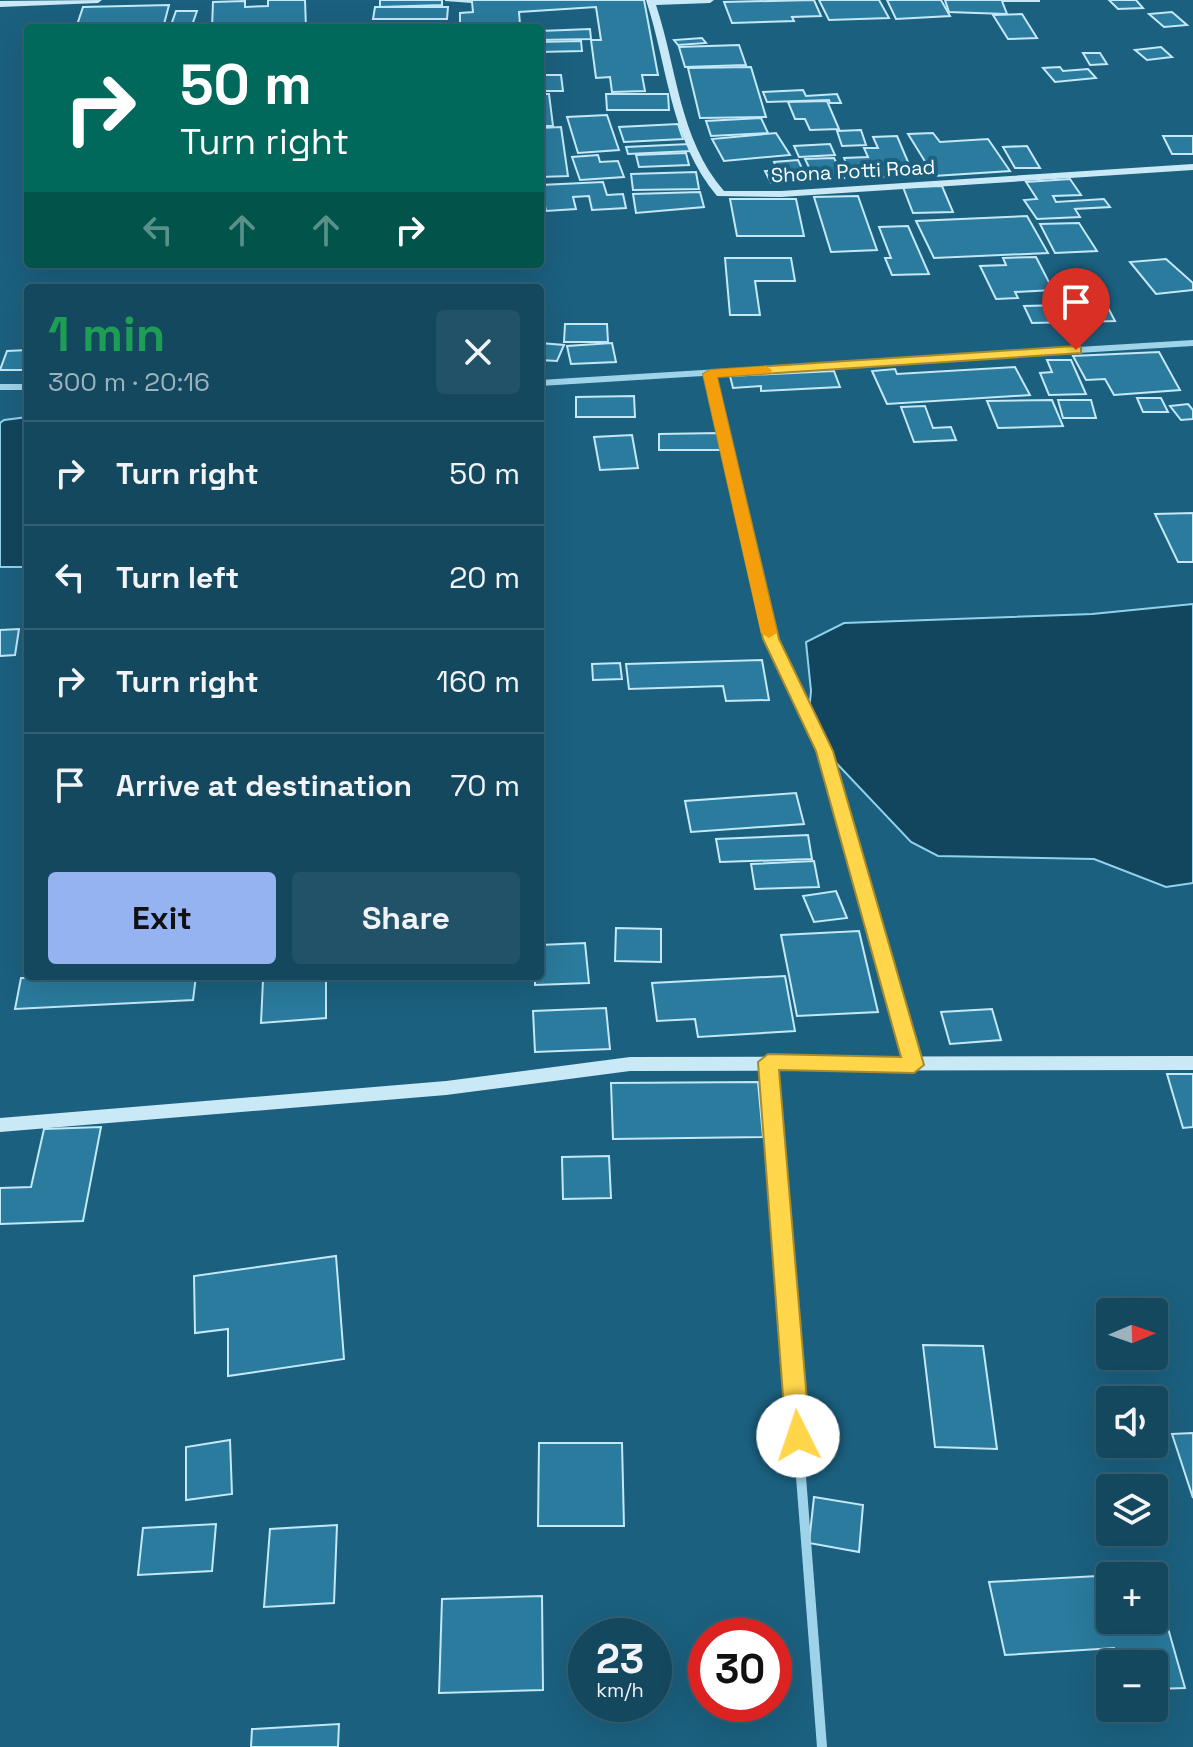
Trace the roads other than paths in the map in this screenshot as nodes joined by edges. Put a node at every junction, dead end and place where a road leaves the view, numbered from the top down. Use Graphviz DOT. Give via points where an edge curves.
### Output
graph roads {
  1 [pos="98,0"];
  2 [pos="710,0"];
  3 [pos="651,1"];
  4 [pos="0,4"];
  5 [pos="1193,167"];
  6 [pos="1193,343"];
  7 [pos="710,374"];
  8 [pos="544,383"];
  9 [pos="0,387"];
  10 [pos="24,387"];
  11 [pos="768,1062"];
  12 [pos="1193,1063"];
  13 [pos="914,1065"];
  14 [pos="0,1125"];
  15 [pos="822,1747"];
  1 -- 4 [label="main road"];
  2 -- 3 [label="main road"];
  3 -- 5 [label="main road, Shona Potti Road" via="667,49 671,89 709,183 721,194"];
  6 -- 7 [label="street"];
  7 -- 8 [label="street"];
  7 -- 13 [label="street" via="771,639 824,751"];
  9 -- 10 [label="street"];
  11 -- 13 [label="main road"];
  11 -- 14 [label="main road" via="630,1064 446,1088"];
  11 -- 15 [label="street"];
  12 -- 13 [label="main road"];
}
